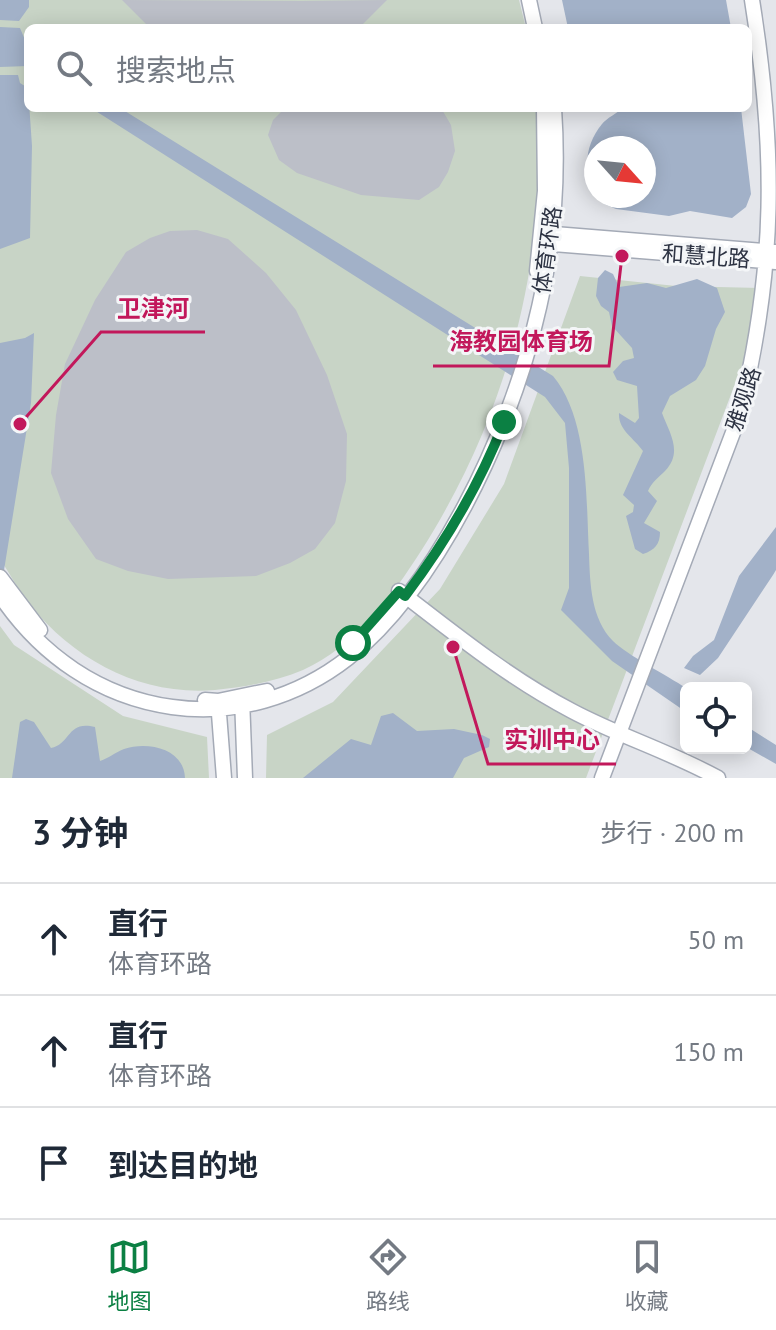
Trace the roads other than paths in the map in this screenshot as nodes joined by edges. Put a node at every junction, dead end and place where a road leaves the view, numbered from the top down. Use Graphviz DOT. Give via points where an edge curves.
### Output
graph roads {
  1 [pos="529,0"];
  2 [pos="539,0"];
  3 [pos="754,0"];
  4 [pos="534,24"];
  5 [pos="543,24"];
  6 [pos="544,112"];
  7 [pos="554,112"];
  8 [pos="776,112"];
  9 [pos="546,238"];
  10 [pos="774,256"];
  11 [pos="776,281"];
  12 [pos="2,590"];
  13 [pos="400,597"];
  14 [pos="654,650"];
  15 [pos="242,702"];
  16 [pos="218,705"];
  17 [pos="621,737"];
  18 [pos="224,778"];
  19 [pos="245,778"];
  20 [pos="605,778"];
  21 [pos="702,778"];
  22 [pos="718,778"];
  1 -- 4 [label="main road"];
  2 -- 5 [label="main road"];
  3 -- 8 [label="main road, 雅观路"];
  3 -- 10 [label="main road, 雅观路" via="773,141"];
  6 -- 9 [label="main road, 体育环路"];
  7 -- 9 [label="main road, 体育环路" via="556,173"];
  9 -- 10 [label="main road, 和慧北路"];
  9 -- 13 [label="main road, 体育环路" via="514,383 460,497"];
  10 -- 14 [label="main road, 雅观路" via="747,393"];
  11 -- 14 [label="main road, 雅观路" via="746,413"];
  12 -- 16 [label="main road, 体育环路" via="47,638 110,682"];
  13 -- 15 [label="main road, 体育环路" via="364,644 330,670 295,689"];
  13 -- 17 [label="main road" via="524,693"];
  14 -- 17 [label="main road, 雅观路"];
  15 -- 16 [label="main road, 体育环路"];
  15 -- 19 [label="main road"];
  16 -- 18 [label="main road"];
  17 -- 20 [label="main road, 雅观路"];
  17 -- 21 [label="main road"];
  17 -- 22 [label="main road"];
}
